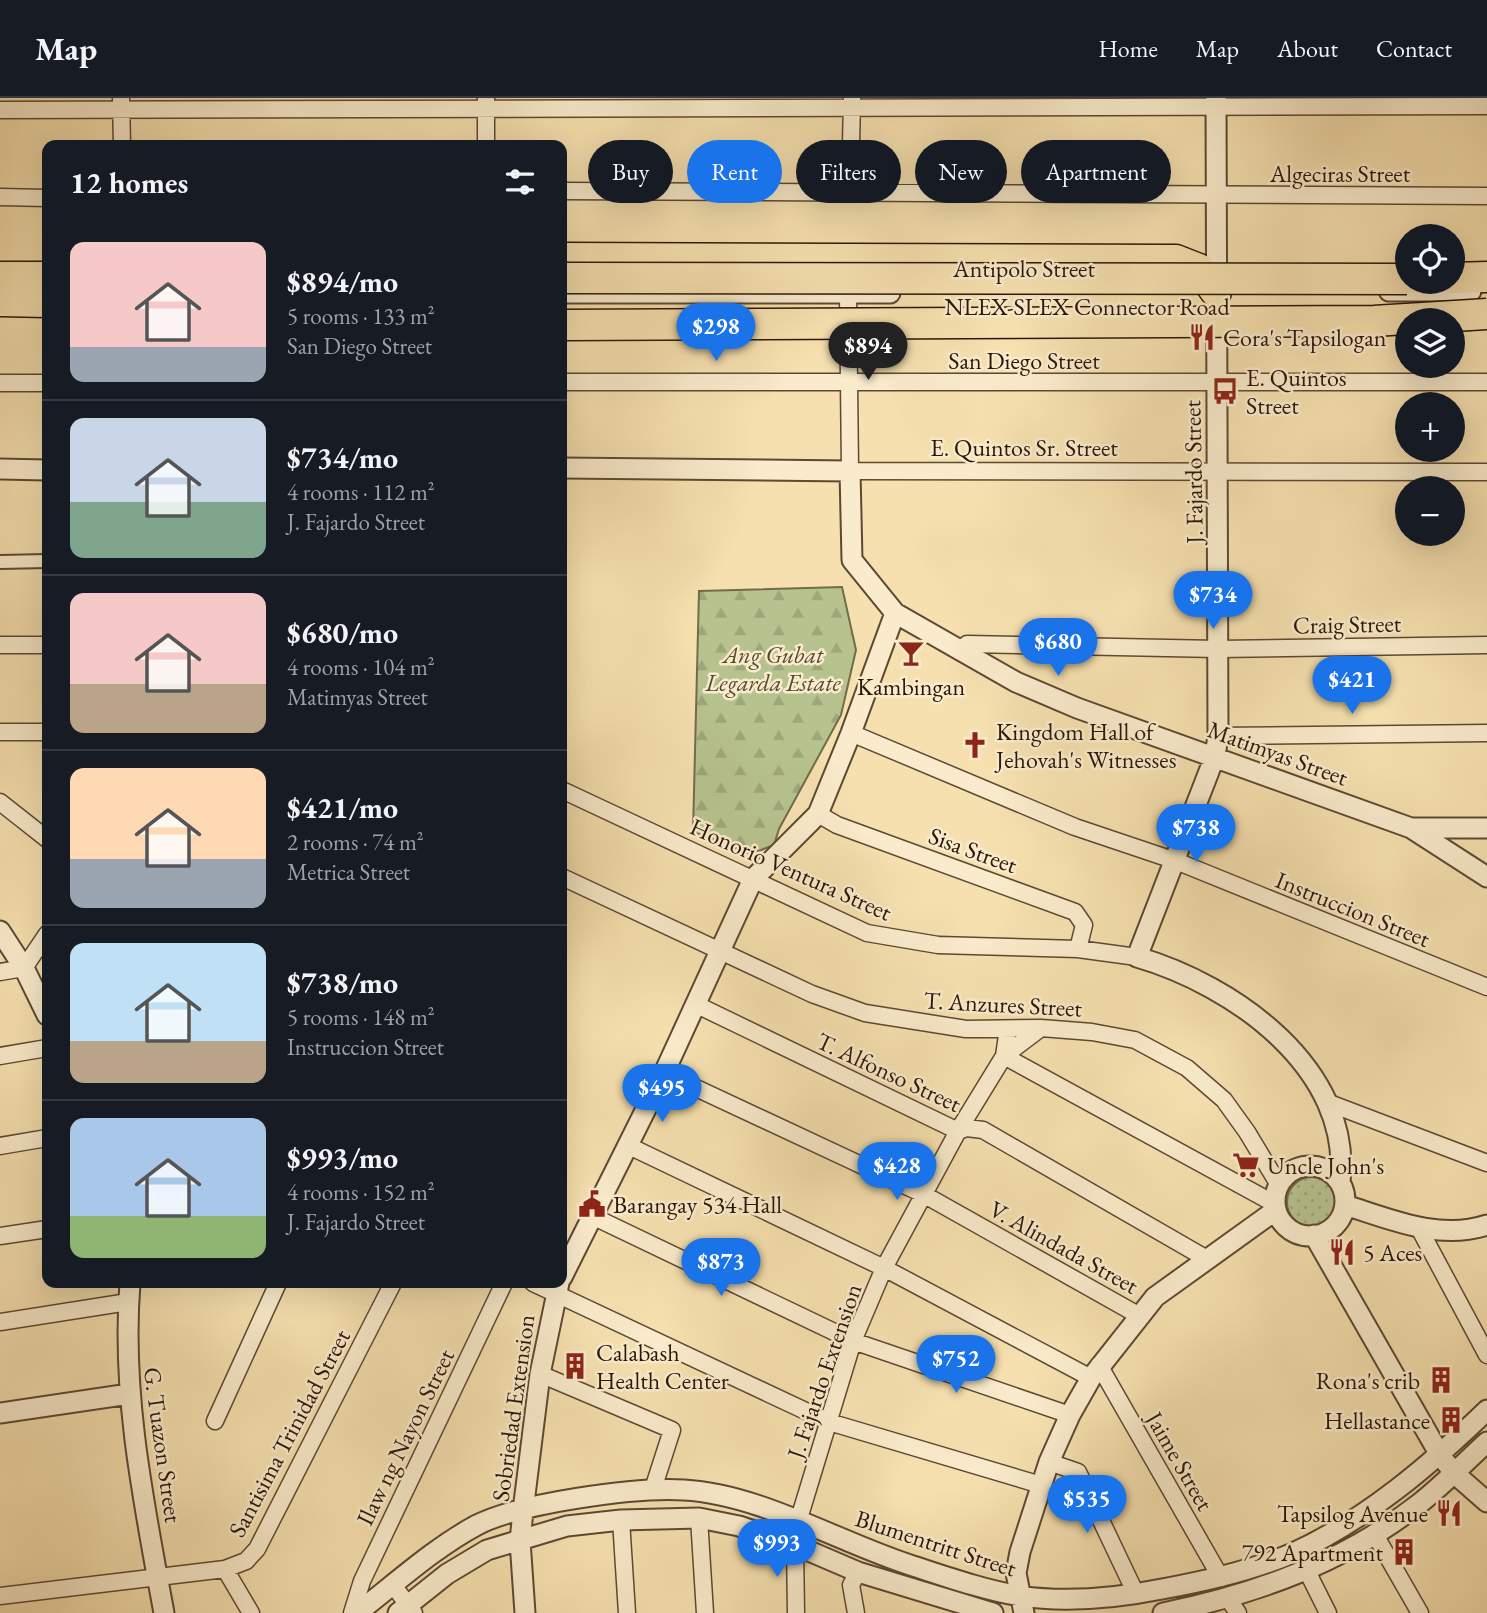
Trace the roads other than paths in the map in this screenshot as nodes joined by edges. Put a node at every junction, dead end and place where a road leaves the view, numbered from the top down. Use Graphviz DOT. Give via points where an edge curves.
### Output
graph roads {
  1 [pos="486,102"];
  2 [pos="121,103"];
  3 [pos="1216,103"];
  4 [pos="852,104"];
  5 [pos="1487,106"];
  6 [pos="0,110"];
  7 [pos="122,140"];
  8 [pos="486,140"];
  9 [pos="851,140"];
  10 [pos="567,191"];
  11 [pos="796,192"];
  12 [pos="901,192"];
  13 [pos="1216,194"];
  14 [pos="1487,196"];
  15 [pos="0,197"];
  16 [pos="42,198"];
  17 [pos="0,257"];
  18 [pos="42,257"];
  19 [pos="567,258"];
  20 [pos="0,277"];
  21 [pos="42,277"];
  22 [pos="1487,277"];
  23 [pos="567,278"];
  24 [pos="1465,278"];
  25 [pos="1395,279"];
  26 [pos="42,291"];
  27 [pos="1487,291"];
  28 [pos="1216,292"];
  29 [pos="567,293"];
  30 [pos="848,293"];
  31 [pos="23,299"];
  32 [pos="1487,301"];
  33 [pos="567,305"];
  34 [pos="1487,314"];
  35 [pos="567,325"];
  36 [pos="567,382"];
  37 [pos="849,382"];
  38 [pos="1487,382"];
  39 [pos="0,383"];
  40 [pos="42,383"];
  41 [pos="1216,383"];
  42 [pos="567,468"];
  43 [pos="0,469"];
  44 [pos="42,470"];
  45 [pos="850,471"];
  46 [pos="1487,472"];
  47 [pos="1217,473"];
  48 [pos="0,562"];
  49 [pos="42,562"];
  50 [pos="895,613"];
  51 [pos="0,645"];
  52 [pos="42,645"];
  53 [pos="1487,645"];
  54 [pos="1218,649"];
  55 [pos="959,652"];
  56 [pos="0,732"];
  57 [pos="42,733"];
  58 [pos="852,733"];
  59 [pos="1487,733"];
  60 [pos="1218,736"];
  61 [pos="1214,756"];
  62 [pos="567,792"];
  63 [pos="0,802"];
  64 [pos="817,814"];
  65 [pos="1411,828"];
  66 [pos="1487,828"];
  67 [pos="42,835"];
  68 [pos="1175,861"];
  69 [pos="1487,877"];
  70 [pos="567,879"];
  71 [pos="753,879"];
  72 [pos="0,931"];
  73 [pos="42,941"];
  74 [pos="1078,949"];
  75 [pos="720,952"];
  76 [pos="1137,957"];
  77 [pos="24,968"];
  78 [pos="0,972"];
  79 [pos="1487,987"];
  80 [pos="695,1004"];
  81 [pos="42,1005"];
  82 [pos="1041,1028"];
  83 [pos="1008,1029"];
  84 [pos="42,1049"];
  85 [pos="0,1056"];
  86 [pos="1004,1056"];
  87 [pos="664,1073"];
  88 [pos="1329,1103"];
  89 [pos="958,1131"];
  90 [pos="42,1139"];
  91 [pos="0,1146"];
  92 [pos="629,1146"];
  93 [pos="1487,1163"];
  94 [pos="1340,1182"];
  95 [pos="923,1194"];
  96 [pos="1277,1200"];
  97 [pos="1345,1205"];
  98 [pos="592,1216"];
  99 [pos="1487,1225"];
  100 [pos="1419,1228"];
  101 [pos="42,1230"];
  102 [pos="0,1236"];
  103 [pos="1314,1236"];
  104 [pos="1207,1259"];
  105 [pos="567,1265"];
  106 [pos="884,1268"];
  107 [pos="567,1283"];
  108 [pos="276,1288"];
  109 [pos="390,1288"];
  110 [pos="502,1288"];
  111 [pos="558,1288"];
  112 [pos="129,1292"];
  113 [pos="1138,1315"];
  114 [pos="0,1322"];
  115 [pos="853,1341"];
  116 [pos="1487,1355"];
  117 [pos="1095,1372"];
  118 [pos="540,1374"];
  119 [pos="129,1394"];
  120 [pos="1487,1410"];
  121 [pos="0,1413"];
  122 [pos="1070,1415"];
  123 [pos="215,1422"];
  124 [pos="828,1422"];
  125 [pos="1487,1442"];
  126 [pos="1440,1455"];
  127 [pos="1049,1462"];
  128 [pos="1454,1473"];
  129 [pos="1041,1485"];
  130 [pos="653,1489"];
  131 [pos="1487,1502"];
  132 [pos="523,1511"];
  133 [pos="699,1518"];
  134 [pos="621,1520"];
  135 [pos="798,1522"];
  136 [pos="1374,1533"];
  137 [pos="520,1541"];
  138 [pos="795,1545"];
  139 [pos="225,1569"];
  140 [pos="858,1572"];
  141 [pos="1307,1572"];
  142 [pos="157,1577"];
  143 [pos="1221,1578"];
  144 [pos="393,1585"];
  145 [pos="1136,1594"];
  146 [pos="0,1597"];
  147 [pos="1022,1604"];
  148 [pos="939,1606"];
  149 [pos="1233,1606"];
  150 [pos="406,1610"];
  151 [pos="164,1613"];
  152 [pos="251,1613"];
  153 [pos="355,1613"];
  154 [pos="525,1613"];
  155 [pos="626,1613"];
  156 [pos="705,1613"];
  157 [pos="796,1613"];
  158 [pos="856,1613"];
  159 [pos="993,1613"];
  160 [pos="1163,1613"];
  161 [pos="1328,1613"];
  162 [pos="1420,1613"];
  1 -- 2 [label="street"];
  1 -- 4 [label="street"];
  1 -- 8 [label="street"];
  2 -- 6 [label="street"];
  2 -- 7 [label="street"];
  3 -- 4 [label="street"];
  3 -- 5 [label="street"];
  3 -- 13 [label="street, J. Fajardo Street"];
  4 -- 9 [label="street"];
  10 -- 11 [label="street, Algeciras Street"];
  12 -- 13 [label="street, Algeciras Street"];
  13 -- 14 [label="street, Algeciras Street"];
  13 -- 28 [label="street, J. Fajardo Street"];
  15 -- 16 [label="street"];
  17 -- 18 [label="highway"];
  19 -- 28 [label="highway" via="1176,260 1199,269"];
  20 -- 21 [label="highway"];
  22 -- 24 [label="highway"];
  23 -- 25 [label="highway, NLEX-SLEX Connector Road, bridge"];
  26 -- 31 [label="street"];
  27 -- 28 [label="street, Antipolo Street"];
  28 -- 30 [label="street, Antipolo Street"];
  28 -- 41 [label="street, J. Fajardo Street"];
  29 -- 30 [label="street, Antipolo Street"];
  30 -- 37 [label="street"];
  32 -- 33 [label="highway, NLEX-SLEX Connector Road"];
  34 -- 35 [label="highway, bridge" via="1347,321"];
  36 -- 37 [label="street, San Diego Street"];
  37 -- 41 [label="street, San Diego Street"];
  37 -- 45 [label="street"];
  38 -- 41 [label="street, San Diego Street"];
  39 -- 40 [label="street"];
  41 -- 47 [label="street, J. Fajardo Street"];
  42 -- 45 [label="street, E. Quintos Sr. Street"];
  43 -- 44 [label="street"];
  45 -- 47 [label="street, E. Quintos Sr. Street"];
  45 -- 50 [label="street, Matimyas Street" via="852,560"];
  46 -- 47 [label="street, E. Quintos Sr. Street"];
  47 -- 54 [label="street, J. Fajardo Street"];
  48 -- 49 [label="street"];
  50 -- 55 [label="street, Matimyas Street"];
  50 -- 58 [label="street"];
  51 -- 52 [label="street"];
  53 -- 54 [label="street, Craig Street"];
  54 -- 55 [label="street, Craig Street" via="967,644"];
  54 -- 60 [label="street, J. Fajardo Street"];
  55 -- 61 [label="street, Matimyas Street" via="1077,708"];
  56 -- 57 [label="street"];
  58 -- 64 [label="street"];
  58 -- 68 [label="street, Instruccion Street" via="1075,827"];
  59 -- 60 [label="street"];
  60 -- 61 [label="street, J. Fajardo Street"];
  61 -- 65 [label="street, Matimyas Street"];
  61 -- 68 [label="street, J. Fajardo Street"];
  62 -- 71 [label="street, Honorio Ventura Street"];
  63 -- 67 [label="street"];
  64 -- 71 [label="street"];
  64 -- 74 [label="street, Sisa Street" via="1075,912 1084,925"];
  65 -- 66 [label="street"];
  65 -- 69 [label="street, Matimyas Street"];
  68 -- 76 [label="street, J. Fajardo Street"];
  68 -- 79 [label="street, Instruccion Street"];
  70 -- 75 [label="street, T. Anzures Street"];
  71 -- 74 [label="street, Honorio Ventura Street" via="867,933 903,942"];
  71 -- 75 [label="street, Sobriedad Extension"];
  72 -- 77 [label="street"];
  73 -- 77 [label="street"];
  74 -- 76 [label="street, Honorio Ventura Street"];
  75 -- 80 [label="street, Sobriedad Extension"];
  75 -- 83 [label="street, T. Anzures Street" via="865,1013 966,1029"];
  76 -- 88 [label="street" via="1177,970 1256,1017 1314,1078"];
  77 -- 78 [label="street"];
  77 -- 81 [label="street"];
  80 -- 87 [label="street, Sobriedad Extension"];
  80 -- 89 [label="street, T. Alfonso Street"];
  82 -- 83 [label="street, T. Anzures Street"];
  82 -- 86 [label="street, J. Fajardo Extension"];
  82 -- 96 [label="street, T. Anzures Street" via="1135,1040 1187,1068 1237,1116"];
  83 -- 86 [label="street, J. Fajardo Extension"];
  84 -- 85 [label="street"];
  86 -- 89 [label="street, J. Fajardo Extension"];
  86 -- 96 [label="street"];
  87 -- 92 [label="street, Sobriedad Extension"];
  87 -- 95 [label="street, V. Alindada Street"];
  88 -- 93 [label="street"];
  88 -- 94 [label="street" via="1341,1146"];
  89 -- 95 [label="street, J. Fajardo Extension"];
  89 -- 104 [label="street, T. Alfonso Street" via="983,1130"];
  90 -- 91 [label="street"];
  92 -- 98 [label="street, Sobriedad Extension"];
  92 -- 106 [label="street"];
  94 -- 96 [label="street" via="1316,1166 1294,1170"];
  94 -- 97 [label="street"];
  95 -- 106 [label="street, J. Fajardo Extension"];
  95 -- 113 [label="street, V. Alindada Street"];
  96 -- 103 [label="street" via="1290,1230"];
  96 -- 104 [label="street"];
  97 -- 100 [label="street"];
  97 -- 103 [label="street" via="1334,1226"];
  98 -- 105 [label="street, Sobriedad Extension"];
  98 -- 115 [label="street"];
  99 -- 100 [label="street" via="1456,1231"];
  100 -- 116 [label="street"];
  101 -- 102 [label="street"];
  103 -- 126 [label="street"];
  104 -- 113 [label="street"];
  106 -- 115 [label="street, J. Fajardo Extension"];
  106 -- 117 [label="street"];
  107 -- 124 [label="street"];
  108 -- 123 [label="street"];
  109 -- 139 [label="street, Santisima Trinidad Street" via="257,1549 246,1561"];
  110 -- 153 [label="street, Ilaw ng Nayon Street" via="362,1581"];
  111 -- 118 [label="street, Sobriedad Extension"];
  112 -- 114 [label="street"];
  112 -- 119 [label="street, G. Tuazon Street"];
  113 -- 117 [label="street"];
  115 -- 122 [label="street"];
  115 -- 124 [label="street, J. Fajardo Extension"];
  117 -- 122 [label="street"];
  117 -- 143 [label="street, Jaime Street"];
  118 -- 130 [label="street" via="672,1430"];
  118 -- 132 [label="street, Sobriedad Extension"];
  119 -- 121 [label="street"];
  119 -- 142 [label="street, G. Tuazon Street"];
  120 -- 126 [label="street, Blumentritt Street"];
  122 -- 127 [label="street"];
  124 -- 129 [label="street"];
  124 -- 135 [label="street, J. Fajardo Extension"];
  125 -- 128 [label="street"];
  126 -- 128 [label="street"];
  126 -- 143 [label="street, Blumentritt Street" via="1339,1527 1294,1552"];
  127 -- 129 [label="street"];
  127 -- 145 [label="street" via="1078,1472"];
  128 -- 131 [label="street"];
  128 -- 136 [label="street" via="1419,1504"];
  129 -- 147 [label="street" via="1016,1573"];
  130 -- 132 [label="street, Blumentritt Street"];
  130 -- 135 [label="street, Blumentritt Street" via="688,1490 743,1502"];
  132 -- 137 [label="street, Sobriedad Extension"];
  132 -- 144 [label="street, Blumentritt Street" via="480,1524"];
  133 -- 134 [label="street, Blumentritt Street"];
  133 -- 138 [label="street, Blumentritt Street"];
  133 -- 156 [label="street"];
  134 -- 137 [label="street, Blumentritt Street" via="567,1526"];
  134 -- 155 [label="street"];
  135 -- 138 [label="street"];
  135 -- 147 [label="street, Blumentritt Street"];
  136 -- 141 [label="street"];
  136 -- 162 [label="street"];
  137 -- 150 [label="street, Blumentritt Street" via="487,1550 447,1574"];
  137 -- 154 [label="street, Sobriedad Extension"];
  138 -- 140 [label="street, Blumentritt Street"];
  138 -- 157 [label="street"];
  139 -- 142 [label="street, Santisima Trinidad Street"];
  139 -- 152 [label="street"];
  140 -- 148 [label="street, Blumentritt Street"];
  140 -- 158 [label="street" via="851,1585"];
  141 -- 149 [label="street"];
  141 -- 161 [label="street"];
  142 -- 146 [label="street, Santisima Trinidad Street"];
  142 -- 151 [label="street, G. Tuazon Street"];
  143 -- 145 [label="street, Blumentritt Street"];
  144 -- 150 [label="street"];
  144 -- 153 [label="street, Blumentritt Street"];
  145 -- 147 [label="street, Blumentritt Street"];
  148 -- 159 [label="street, Blumentritt Street"];
  149 -- 160 [label="street"];
}
